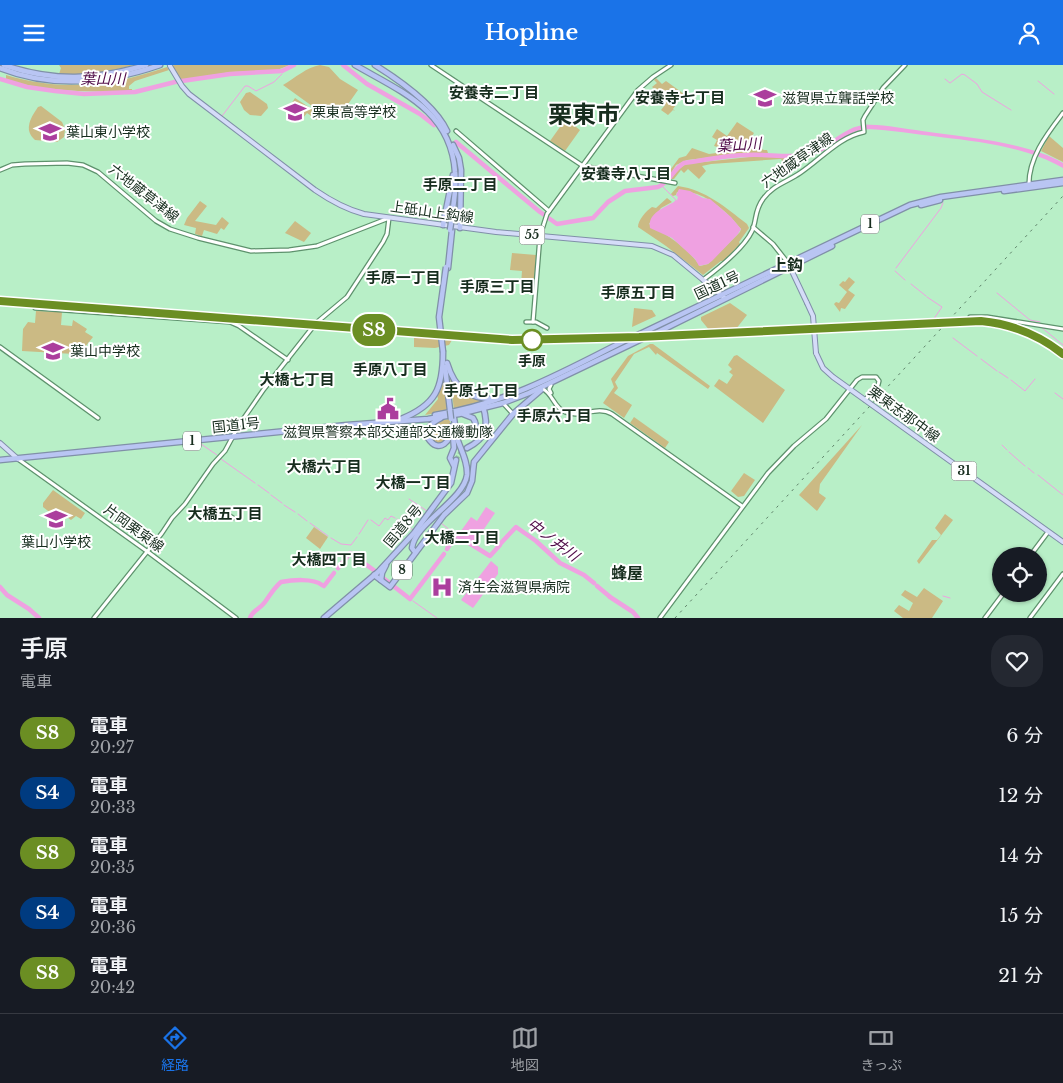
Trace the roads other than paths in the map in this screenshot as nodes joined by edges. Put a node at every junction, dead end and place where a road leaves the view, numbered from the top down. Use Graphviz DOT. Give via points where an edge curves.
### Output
graph roads {
  1 [pos="4,65"];
  2 [pos="146,65"];
  3 [pos="160,65"];
  4 [pos="355,65"];
  5 [pos="375,65"];
  6 [pos="431,65"];
  7 [pos="671,65"];
  8 [pos="906,65"];
  9 [pos="170,67"];
  10 [pos="0,68"];
  11 [pos="1063,113"];
  12 [pos="456,131"];
  13 [pos="454,148"];
  14 [pos="454,162"];
  15 [pos="582,166"];
  16 [pos="0,170"];
  17 [pos="1063,181"];
  18 [pos="673,183"];
  19 [pos="1029,186"];
  20 [pos="548,213"];
  21 [pos="389,218"];
  22 [pos="452,223"];
  23 [pos="443,225"];
  24 [pos="753,227"];
  25 [pos="460,228"];
  26 [pos="540,236"];
  27 [pos="789,265"];
  28 [pos="703,280"];
  29 [pos="723,297"];
  30 [pos="35,308"];
  31 [pos="970,317"];
  32 [pos="533,321"];
  33 [pos="526,322"];
  34 [pos="547,328"];
  35 [pos="1063,329"];
  36 [pos="0,347"];
  37 [pos="444,352"];
  38 [pos="603,358"];
  39 [pos="288,360"];
  40 [pos="447,363"];
  41 [pos="538,385"];
  42 [pos="551,385"];
  43 [pos="544,388"];
  44 [pos="851,389"];
  45 [pos="864,400"];
  46 [pos="502,401"];
  47 [pos="483,406"];
  48 [pos="566,413"];
  49 [pos="460,414"];
  50 [pos="513,414"];
  51 [pos="452,415"];
  52 [pos="98,418"];
  53 [pos="400,419"];
  54 [pos="384,422"];
  55 [pos="453,426"];
  56 [pos="234,437"];
  57 [pos="0,443"];
  58 [pos="467,448"];
  59 [pos="18,459"];
  60 [pos="456,460"];
  61 [pos="0,461"];
  62 [pos="454,468"];
  63 [pos="742,506"];
  64 [pos="227,513"];
  65 [pos="233,517"];
  66 [pos="1048,532"];
  67 [pos="1063,542"];
  68 [pos="1037,547"];
  69 [pos="148,552"];
  70 [pos="415,552"];
  71 [pos="389,561"];
  72 [pos="1063,574"];
  73 [pos="374,575"];
  74 [pos="381,580"];
  75 [pos="997,602"];
  76 [pos="986,617"];
  77 [pos="94,618"];
  78 [pos="236,618"];
  79 [pos="324,618"];
  80 [pos="660,618"];
  81 [pos="1030,618"];
  1 -- 2 [label="highway" via="42,75 82,77 108,75"];
  3 -- 10 [label="highway" via="82,82 32,78"];
  4 -- 14 [label="highway" via="418,103 434,118 447,135"];
  5 -- 13 [label="highway" via="432,110 445,126"];
  6 -- 15 [label="street"];
  7 -- 15 [label="street" via="638,90"];
  8 -- 24 [label="street, 六地蔵草津線" via="883,88 864,116 864,131 847,138 803,171 773,188 758,207"];
  9 -- 21 [label="main road, 上砥山上鈎線 / 55" via="189,94 329,200 350,210"];
  11 -- 19 [label="street" via="1038,149"];
  12 -- 20 [label="street"];
  13 -- 22 [label="highway" via="458,175"];
  13 -- 25 [label="highway" via="461,170"];
  14 -- 22 [label="highway"];
  14 -- 23 [label="highway"];
  15 -- 18 [label="street"];
  15 -- 20 [label="street"];
  16 -- 21 [label="street, 六地蔵草津線" via="21,164 83,165 98,171 156,221 170,229 251,251 317,246"];
  17 -- 19 [label="highway, 国道1号 / 1"];
  19 -- 27 [label="highway, 国道1号 / 1" via="918,203"];
  20 -- 26 [label="street"];
  21 -- 23 [label="main road, 上砥山上鈎線 / 55"];
  21 -- 39 [label="street" via="383,242 347,297 316,323"];
  22 -- 37 [label="highway, bridge" via="440,317"];
  23 -- 25 [label="main road, 上砥山上鈎線 / 55"];
  24 -- 27 [label="street" via="773,244"];
  24 -- 28 [label="street, 六地蔵草津線" via="748,238 732,255"];
  25 -- 26 [label="main road, 上砥山上鈎線 / 55"];
  26 -- 28 [label="main road, 上砥山上鈎線 / 55" via="652,246 673,255"];
  26 -- 32 [label="street"];
  27 -- 29 [label="highway, 国道1号 / 1"];
  27 -- 44 [label="main road, 栗東志那中線 / 31, bridge" via="813,316 816,353 823,368"];
  28 -- 29 [label="main road, 上砥山上鈎線 / 55"];
  29 -- 38 [label="highway, 国道1号 / 1, bridge"];
  29 -- 41 [label="highway, 国道1号 / 1, bridge" via="640,333"];
  30 -- 39 [label="street" via="233,323"];
  31 -- 35 [label="street"];
  32 -- 33 [label="street"];
  32 -- 34 [label="street"];
  36 -- 52 [label="street"];
  37 -- 40 [label="highway"];
  37 -- 51 [label="highway"];
  37 -- 53 [label="highway" via="442,377 434,397 423,408"];
  38 -- 42 [label="highway, 8"];
  38 -- 43 [label="highway, 国道1号 / 1"];
  39 -- 56 [label="street" via="258,398"];
  40 -- 46 [label="highway" via="455,381 465,392 479,398"];
  40 -- 51 [label="highway"];
  41 -- 43 [label="highway"];
  41 -- 46 [label="highway, 国道1号 / 1"];
  42 -- 43 [label="highway, 8"];
  42 -- 48 [label="street" via="549,390 554,400"];
  43 -- 46 [label="highway, 国道1号 / 1"];
  43 -- 48 [label="street"];
  43 -- 50 [label="highway, 8"];
  44 -- 45 [label="main road, 栗東志那中線 / 31"];
  44 -- 45 [label="street" via="859,378 876,377 878,385"];
  44 -- 63 [label="street" via="826,419 779,461"];
  45 -- 66 [label="main road, 栗東志那中線 / 31"];
  46 -- 47 [label="highway, 国道1号 / 1"];
  46 -- 50 [label="street"];
  47 -- 49 [label="highway, 国道1号 / 1"];
  47 -- 53 [label="highway, 国道1号 / 1"];
  47 -- 58 [label="highway" via="487,421 485,431 479,441"];
  48 -- 63 [label="street" via="609,412"];
  49 -- 51 [label="highway, 国道1号 / 1"];
  49 -- 55 [label="highway" via="473,418 476,429 464,435"];
  50 -- 70 [label="highway, 国道8号 / 8" via="474,462 467,493 444,515"];
  51 -- 54 [label="highway, 国道1号 / 1"];
  51 -- 55 [label="highway"];
  51 -- 55 [label="highway" via="431,425 428,432 430,440 436,445 445,444"];
  53 -- 54 [label="highway, 国道1号 / 1"];
  54 -- 56 [label="highway, 国道1号 / 1"];
  55 -- 62 [label="highway" via="454,448 450,458"];
  55 -- 70 [label="highway" via="466,463 465,483 415,540 412,548"];
  56 -- 59 [label="highway, 国道1号 / 1"];
  56 -- 69 [label="street"];
  57 -- 59 [label="main road"];
  59 -- 61 [label="highway, 国道1号 / 1"];
  59 -- 69 [label="street, 片岡栗東線"];
  60 -- 62 [label="highway, 国道8号 / 8"];
  62 -- 71 [label="highway, 国道8号 / 8" via="446,490"];
  63 -- 80 [label="street"];
  64 -- 65 [label="street"];
  66 -- 67 [label="main road, 栗東志那中線 / 31"];
  66 -- 68 [label="street"];
  69 -- 77 [label="street"];
  69 -- 78 [label="street, 片岡栗東線"];
  70 -- 74 [label="highway, 国道8号 / 8" via="390,587"];
  71 -- 73 [label="highway, 国道8号 / 8"];
  71 -- 74 [label="highway, 8"];
  72 -- 81 [label="street"];
  73 -- 74 [label="highway, 8"];
  73 -- 79 [label="highway, 国道8号 / 8"];
  75 -- 76 [label="street"];
}
